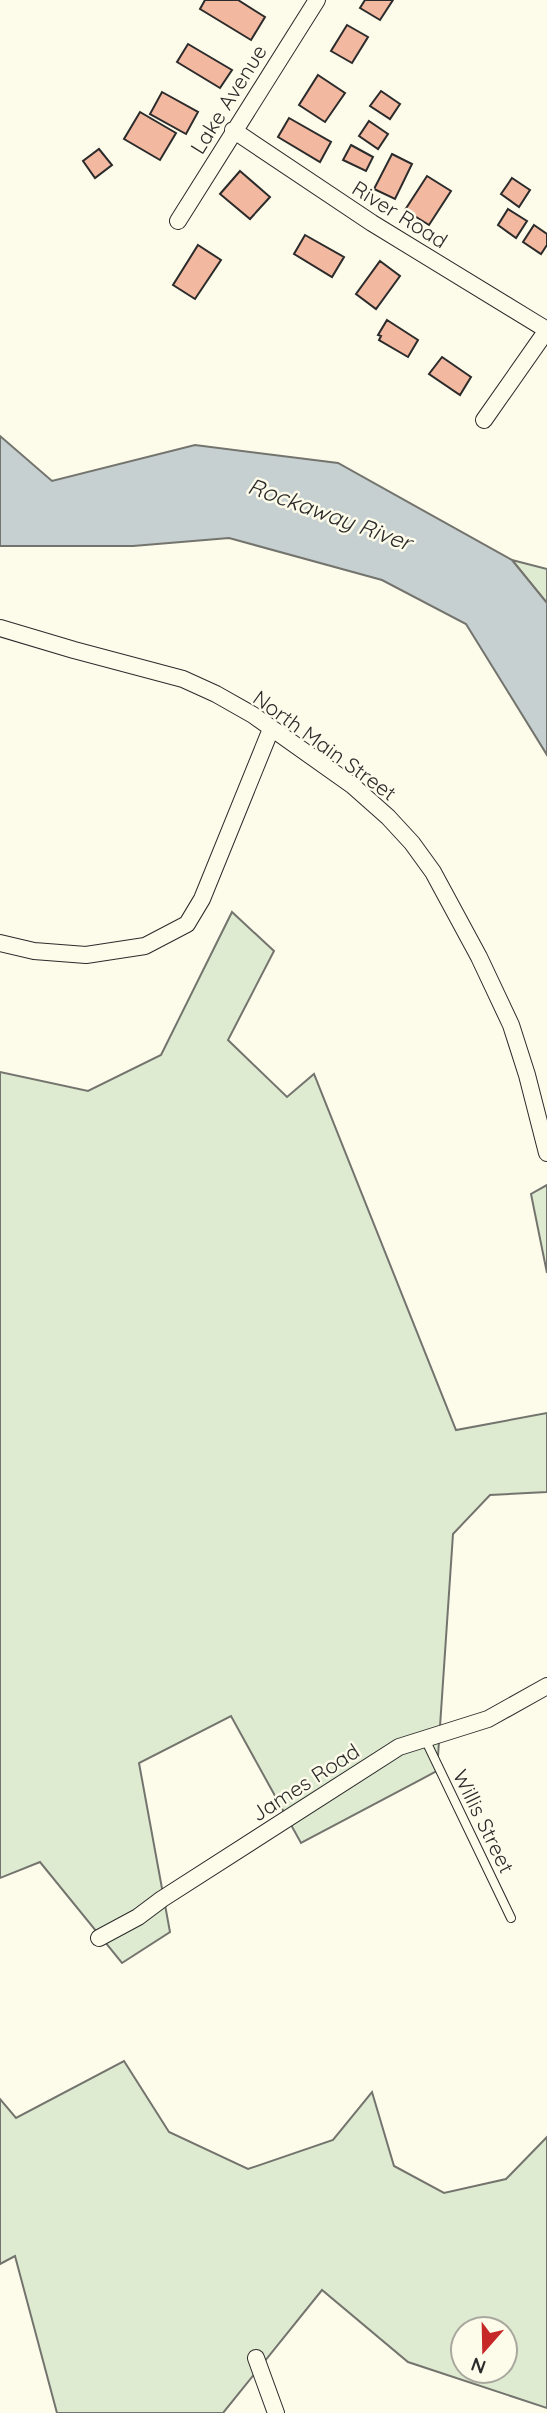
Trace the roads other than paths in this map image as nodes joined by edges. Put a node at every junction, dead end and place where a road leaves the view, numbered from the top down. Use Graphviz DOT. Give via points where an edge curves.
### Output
graph roads {
  1 [pos="317,0"];
  2 [pos="233,130"];
  3 [pos="178,221"];
  4 [pos="547,330"];
  5 [pos="484,420"];
  6 [pos="0,628"];
  7 [pos="271,729"];
  8 [pos="0,943"];
  9 [pos="547,1153"];
  10 [pos="547,1686"];
  11 [pos="425,1739"];
  12 [pos="511,1918"];
  13 [pos="99,1938"];
  14 [pos="256,2358"];
  15 [pos="276,2413"];
  1 -- 2 [label="street, Lake Avenue"];
  2 -- 3 [label="street, Lake Avenue"];
  2 -- 4 [label="street, River Road" via="372,223"];
  4 -- 5 [label="street"];
  6 -- 7 [label="street, North Main Street" via="183,678"];
  7 -- 8 [label="street" via="202,899 187,925 145,946 86,955"];
  7 -- 9 [label="street, North Main Street" via="362,794 412,843 433,872 510,1025"];
  10 -- 11 [label="street, James Road" via="488,1719"];
  11 -- 12 [label="lane, Willis Street"];
  11 -- 13 [label="street, James Road" via="399,1747 361,1770"];
  14 -- 15 [label="street"];
}
